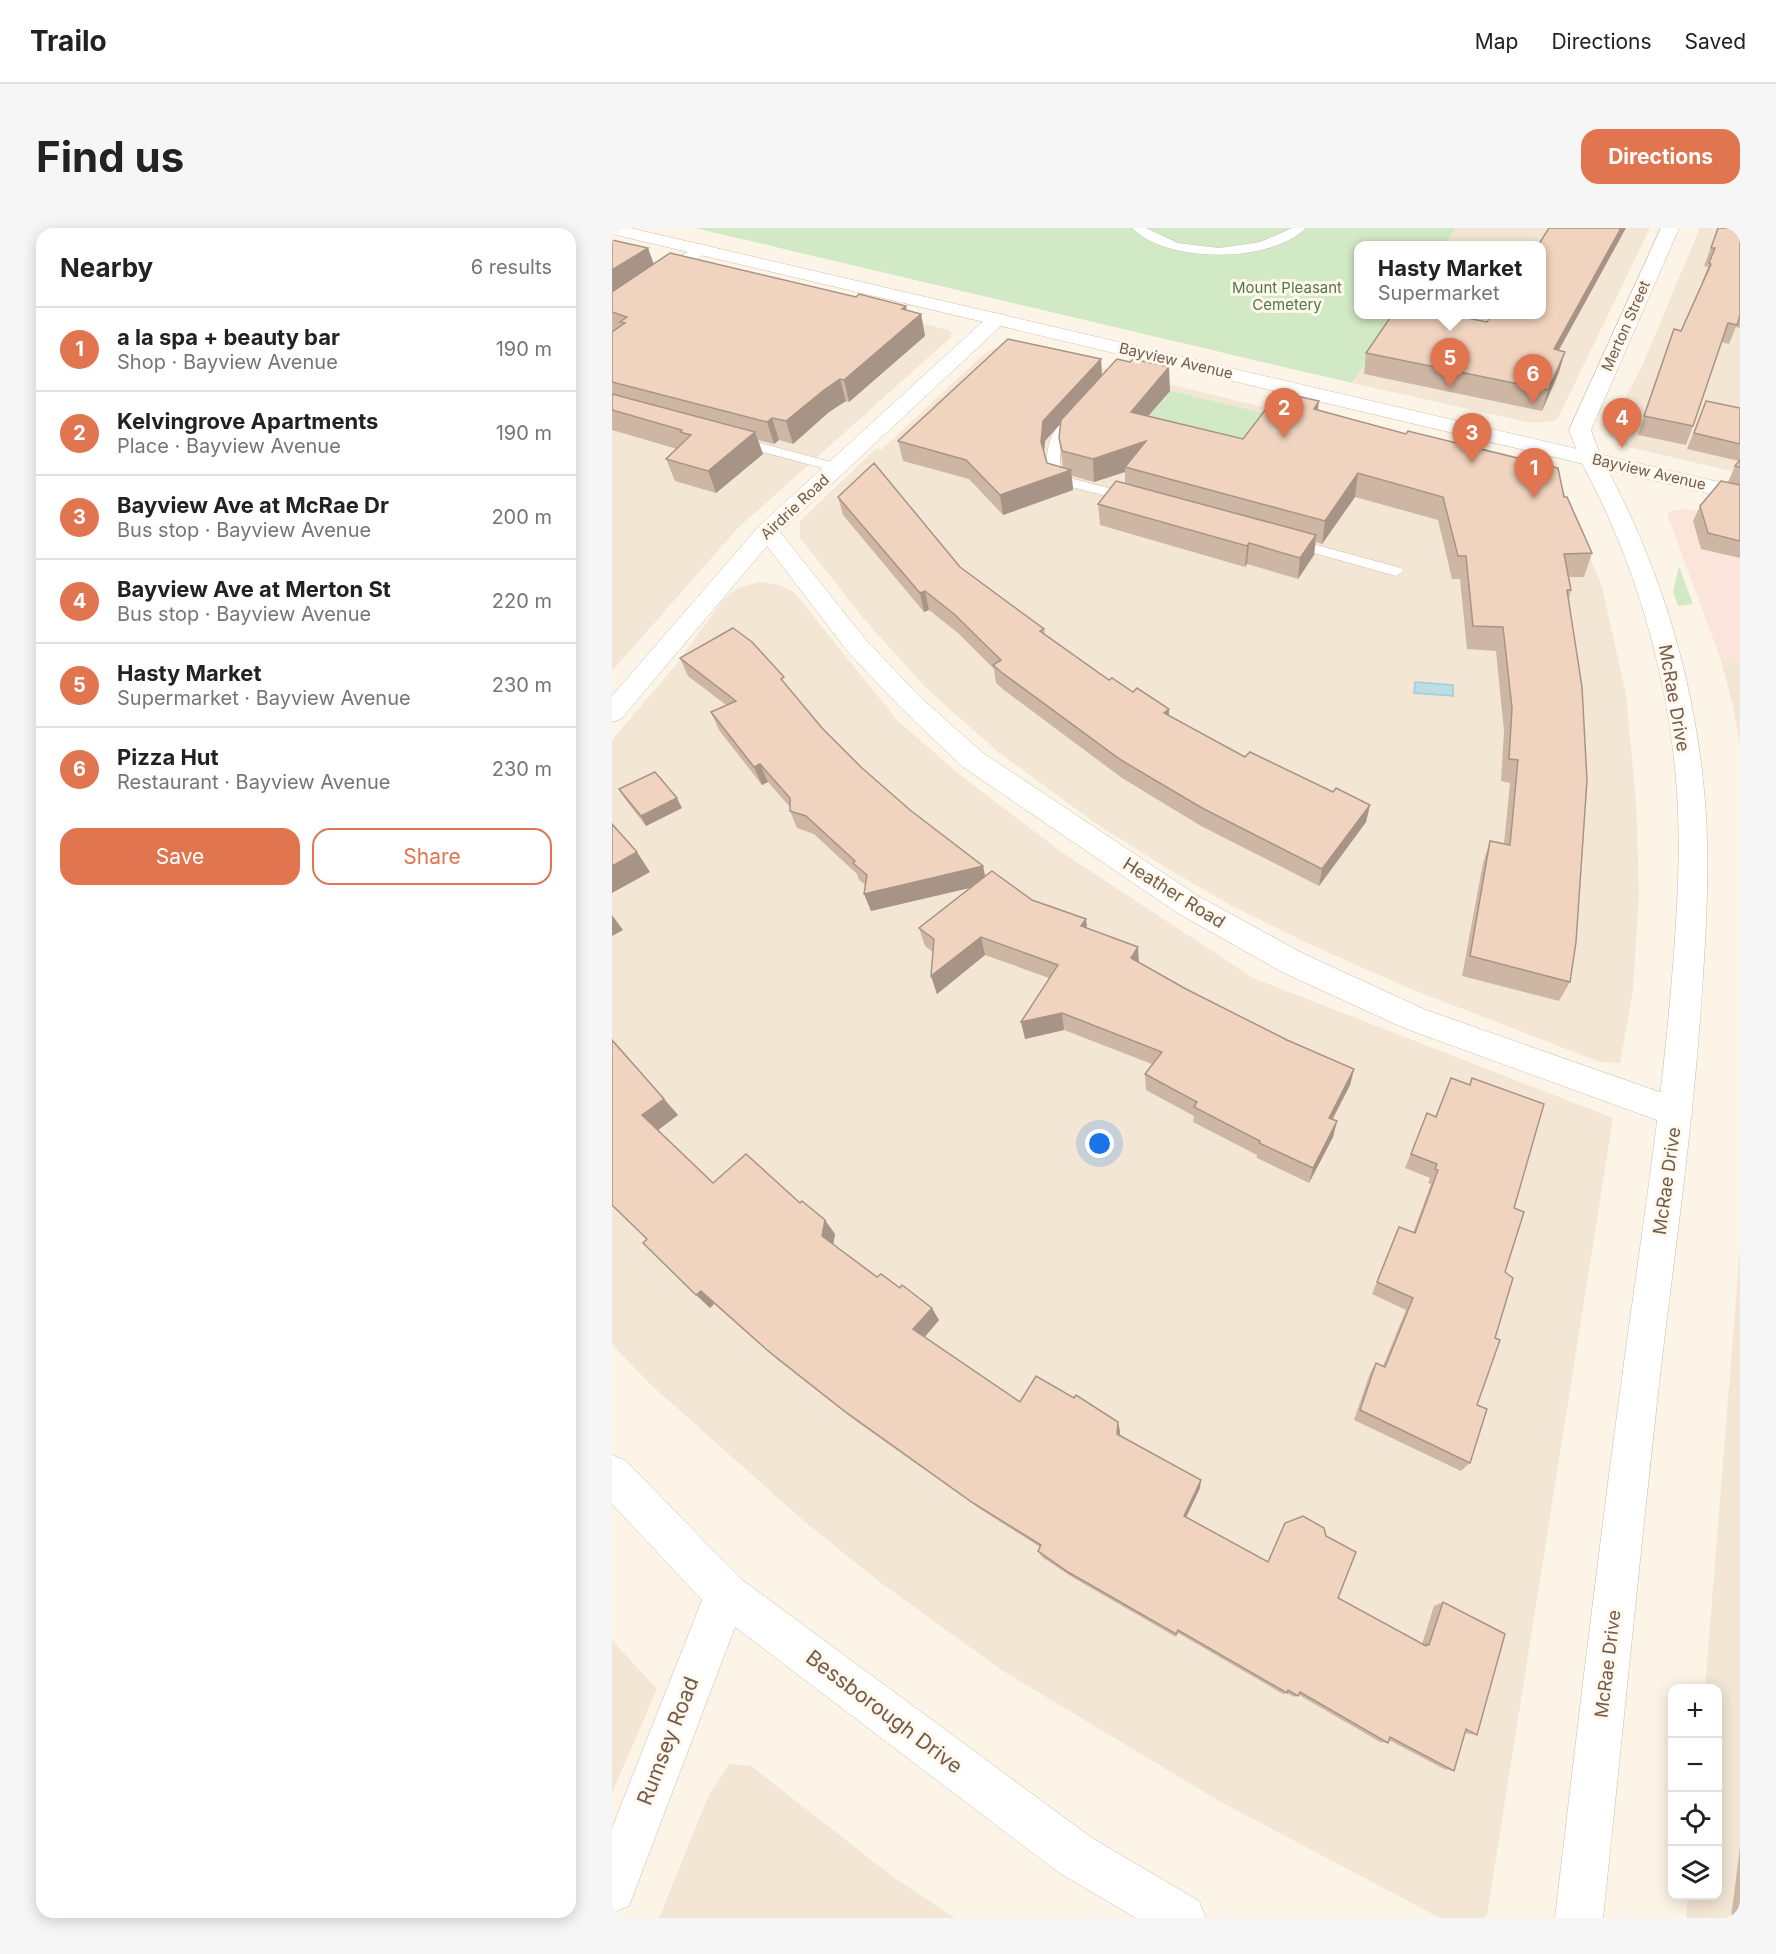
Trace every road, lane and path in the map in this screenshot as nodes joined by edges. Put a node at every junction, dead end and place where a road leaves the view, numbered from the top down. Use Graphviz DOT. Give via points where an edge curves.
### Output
graph roads {
  1 [pos="1138,228"];
  2 [pos="1300,228"];
  3 [pos="1670,228"];
  4 [pos="612,229"];
  5 [pos="700,249"];
  6 [pos="612,308"];
  7 [pos="997,319"];
  8 [pos="1136,352"];
  9 [pos="1121,369"];
  10 [pos="1085,408"];
  11 [pos="715,435"];
  12 [pos="1590,458"];
  13 [pos="837,468"];
  14 [pos="1740,494"];
  15 [pos="1153,504"];
  16 [pos="767,531"];
  17 [pos="1275,538"];
  18 [pos="1396,571"];
  19 [pos="612,713"];
  20 [pos="1676,1112"];
  21 [pos="612,1475"];
  22 [pos="726,1594"];
  23 [pos="612,1889"];
  24 [pos="1182,1918"];
  25 [pos="1579,1918"];
  1 -- 2 [label="lane" via="1161,242 1221,250 1269,244"];
  3 -- 12 [label="street, Merton Street" via="1580,429"];
  4 -- 5 [label="street, Bayview Avenue"];
  5 -- 6 [label="street"];
  5 -- 7 [label="street, Bayview Avenue"];
  7 -- 8 [label="street, Bayview Avenue"];
  7 -- 13 [label="street, Airdrie Road"];
  8 -- 9 [label="lane"];
  8 -- 12 [label="street, Bayview Avenue"];
  10 -- 15 [label="lane" via="1054,441 1052,462 1056,479"];
  11 -- 13 [label="lane"];
  12 -- 14 [label="street, Bayview Avenue"];
  12 -- 20 [label="street, McRae Drive" via="1639,555 1659,621 1675,683 1691,795 1690,931"];
  13 -- 16 [label="street, Airdrie Road"];
  16 -- 19 [label="street, Airdrie Road"];
  16 -- 20 [label="street, Heather Road" via="857,646 973,760 1187,904 1293,963 1416,1019"];
  17 -- 18 [label="lane"];
  20 -- 25 [label="street, McRae Drive" via="1640,1386"];
  21 -- 22 [label="street, Bessborough Drive"];
  22 -- 23 [label="street, Rumsey Road"];
  22 -- 24 [label="street, Bessborough Drive" via="1075,1855"];
}
